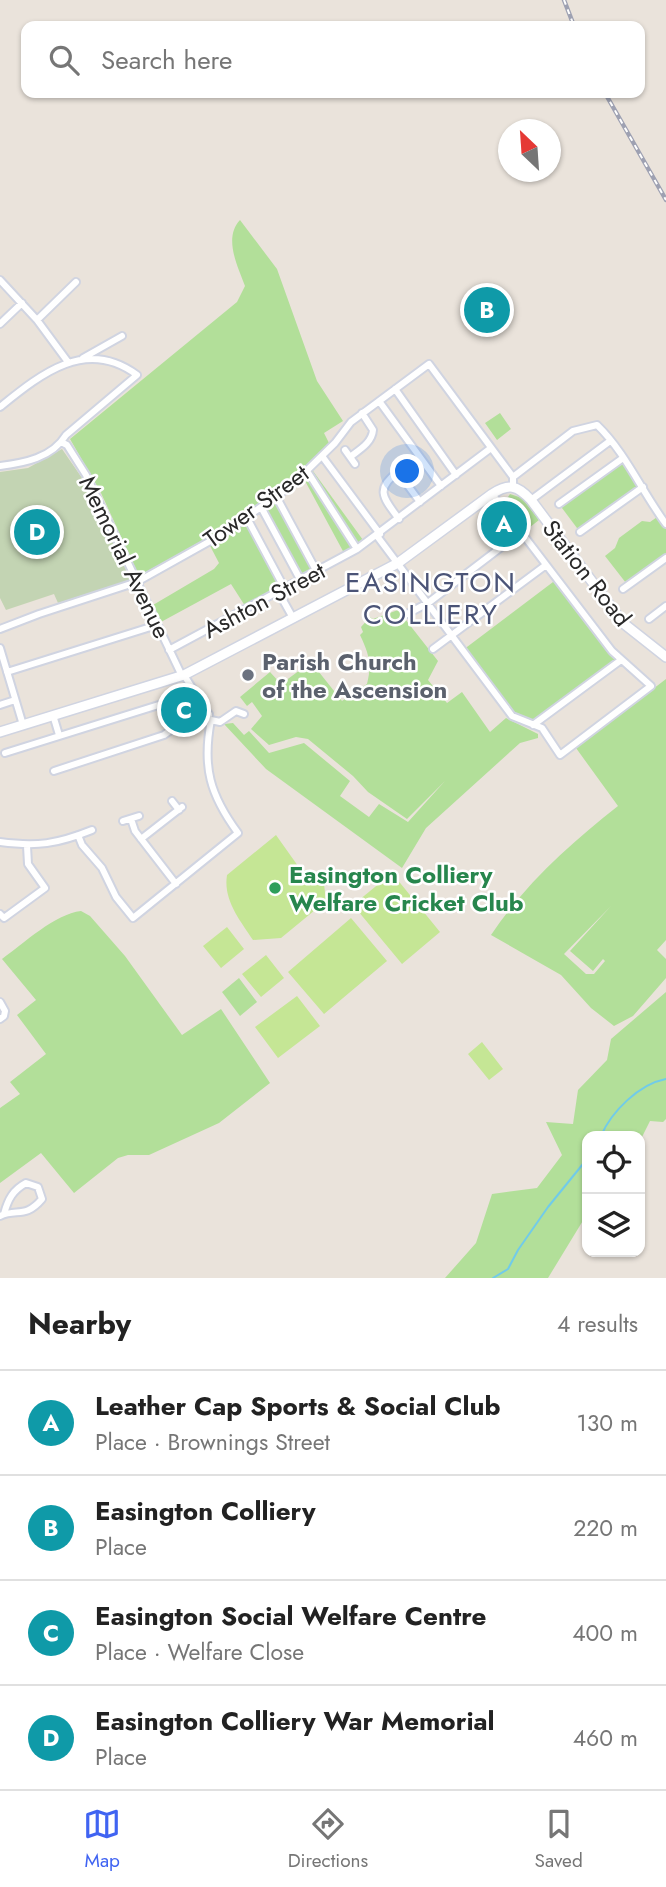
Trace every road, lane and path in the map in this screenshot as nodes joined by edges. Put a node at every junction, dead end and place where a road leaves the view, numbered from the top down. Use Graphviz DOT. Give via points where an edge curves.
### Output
graph roads {
  1 [pos="0,280"];
  2 [pos="76,282"];
  3 [pos="22,303"];
  4 [pos="37,320"];
  5 [pos="0,324"];
  6 [pos="122,336"];
  7 [pos="81,359"];
  8 [pos="68,362"];
  9 [pos="395,389"];
  10 [pos="379,401"];
  11 [pos="0,407"];
  12 [pos="362,414"];
  13 [pos="610,441"];
  14 [pos="61,442"];
  15 [pos="491,448"];
  16 [pos="345,450"];
  17 [pos="322,456"];
  18 [pos="350,457"];
  19 [pos="623,458"];
  20 [pos="355,464"];
  21 [pos="393,464"];
  22 [pos="0,466"];
  23 [pos="307,471"];
  24 [pos="398,472"];
  25 [pos="456,475"];
  26 [pos="513,481"];
  27 [pos="441,486"];
  28 [pos="643,487"];
  29 [pos="492,494"];
  30 [pos="276,496"];
  31 [pos="531,500"];
  32 [pos="420,502"];
  33 [pos="559,504"];
  34 [pos="261,507"];
  35 [pos="247,518"];
  36 [pos="399,519"];
  37 [pos="666,524"];
  38 [pos="521,532"];
  39 [pos="580,532"];
  40 [pos="378,535"];
  41 [pos="357,549"];
  42 [pos="666,558"];
  43 [pos="398,563"];
  44 [pos="546,565"];
  45 [pos="317,572"];
  46 [pos="301,581"];
  47 [pos="136,582"];
  48 [pos="623,589"];
  49 [pos="282,591"];
  50 [pos="428,603"];
  51 [pos="666,606"];
  52 [pos="407,614"];
  53 [pos="293,618"];
  54 [pos="649,619"];
  55 [pos="157,625"];
  56 [pos="0,629"];
  57 [pos="453,636"];
  58 [pos="0,648"];
  59 [pos="433,649"];
  60 [pos="169,650"];
  61 [pos="666,657"];
  62 [pos="621,660"];
  63 [pos="7,672"];
  64 [pos="183,675"];
  65 [pos="197,693"];
  66 [pos="15,700"];
  67 [pos="0,705"];
  68 [pos="244,714"];
  69 [pos="53,716"];
  70 [pos="210,717"];
  71 [pos="23,724"];
  72 [pos="533,725"];
  73 [pos="0,732"];
  74 [pos="59,735"];
  75 [pos="5,753"];
  76 [pos="54,771"];
  77 [pos="172,801"];
  78 [pos="123,821"];
  79 [pos="92,830"];
  80 [pos="78,835"];
  81 [pos="141,839"];
  82 [pos="0,842"];
  83 [pos="27,846"];
  84 [pos="176,884"];
  85 [pos="0,914"];
  86 [pos="0,1002"];
  87 [pos="0,1019"];
  88 [pos="2,1215"];
  1 -- 3 [label="street"];
  2 -- 4 [label="street"];
  3 -- 4 [label="street"];
  3 -- 5 [label="street"];
  4 -- 8 [label="street"];
  6 -- 7 [label="street"];
  7 -- 8 [label="street"];
  7 -- 14 [label="street" via="113,362 137,375"];
  8 -- 11 [label="street"];
  9 -- 10 [label="street, Tower Street"];
  9 -- 15 [label="street, Tower Street" via="429,364"];
  9 -- 25 [label="street"];
  10 -- 12 [label="street, Tower Street"];
  10 -- 27 [label="street"];
  12 -- 17 [label="street, Tower Street"];
  12 -- 18 [label="street" via="373,436"];
  13 -- 19 [label="street"];
  13 -- 26 [label="street" via="597,425 578,428"];
  13 -- 31 [label="street"];
  14 -- 22 [label="street" via="29,462"];
  14 -- 47 [label="street, Memorial Avenue" via="86,475"];
  15 -- 25 [label="street, Ashton Street"];
  15 -- 26 [label="street"];
  16 -- 18 [label="street"];
  17 -- 23 [label="street, Tower Street"];
  17 -- 40 [label="street"];
  18 -- 20 [label="street"];
  19 -- 28 [label="street"];
  19 -- 33 [label="street"];
  21 -- 24 [label="street"];
  23 -- 30 [label="street, Tower Street"];
  23 -- 41 [label="street"];
  24 -- 32 [label="street"];
  24 -- 36 [label="street" via="383,489"];
  25 -- 27 [label="street, Ashton Street"];
  26 -- 29 [label="main road"];
  26 -- 31 [label="main road, Station Road"];
  27 -- 32 [label="street, Ashton Street"];
  28 -- 37 [label="street"];
  28 -- 39 [label="street"];
  29 -- 38 [label="street"];
  29 -- 43 [label="main road"];
  30 -- 34 [label="street, Tower Street"];
  30 -- 45 [label="street"];
  31 -- 61 [label="main road, Station Road" via="623,623"];
  32 -- 36 [label="street, Ashton Street"];
  34 -- 35 [label="street, Tower Street"];
  34 -- 46 [label="street"];
  35 -- 47 [label="street, Tower Street"];
  35 -- 49 [label="street"];
  36 -- 40 [label="street, Ashton Street"];
  38 -- 44 [label="street"];
  38 -- 50 [label="street"];
  40 -- 41 [label="street, Ashton Street"];
  40 -- 43 [label="street"];
  41 -- 45 [label="street, Ashton Street"];
  42 -- 48 [label="street"];
  43 -- 50 [label="street"];
  43 -- 53 [label="main road"];
  44 -- 57 [label="street"];
  44 -- 62 [label="street"];
  45 -- 46 [label="street, Ashton Street"];
  46 -- 49 [label="street, Ashton Street"];
  47 -- 55 [label="street, Memorial Avenue"];
  47 -- 56 [label="street, Tower Street"];
  49 -- 53 [label="street"];
  49 -- 60 [label="street, Ashton Street"];
  50 -- 52 [label="street"];
  50 -- 57 [label="street"];
  51 -- 54 [label="street"];
  53 -- 64 [label="main road"];
  55 -- 60 [label="street, Memorial Avenue"];
  55 -- 63 [label="street"];
  57 -- 59 [label="street"];
  57 -- 72 [label="street" via="512,716"];
  58 -- 63 [label="street"];
  60 -- 64 [label="street, Memorial Avenue"];
  62 -- 72 [label="street"];
  62 -- 72 [label="street" via="651,686 560,755 542,728"];
  63 -- 66 [label="street"];
  64 -- 65 [label="street, Memorial Avenue"];
  64 -- 69 [label="main road"];
  65 -- 70 [label="street, Memorial Avenue"];
  65 -- 74 [label="street"];
  66 -- 67 [label="street"];
  66 -- 71 [label="street"];
  68 -- 70 [label="street" via="236,711 220,722"];
  69 -- 71 [label="main road"];
  69 -- 74 [label="street"];
  70 -- 76 [label="street" via="179,724 164,734"];
  70 -- 84 [label="street" via="208,774 218,804 238,833"];
  71 -- 73 [label="main road"];
  74 -- 75 [label="street"];
  77 -- 81 [label="street" via="180,808"];
  78 -- 81 [label="street" via="135,817 135,831"];
  79 -- 80 [label="street"];
  80 -- 83 [label="street"];
  80 -- 84 [label="street" via="133,918"];
  81 -- 84 [label="street"];
  82 -- 83 [label="street"];
  83 -- 85 [label="street" via="28,864 45,888 4,918"];
  86 -- 87 [label="street" via="5,1011"];
  88 -- 88 [label="street" via="17,1189 30,1183 38,1187 42,1195 38,1204 24,1213"];
}
